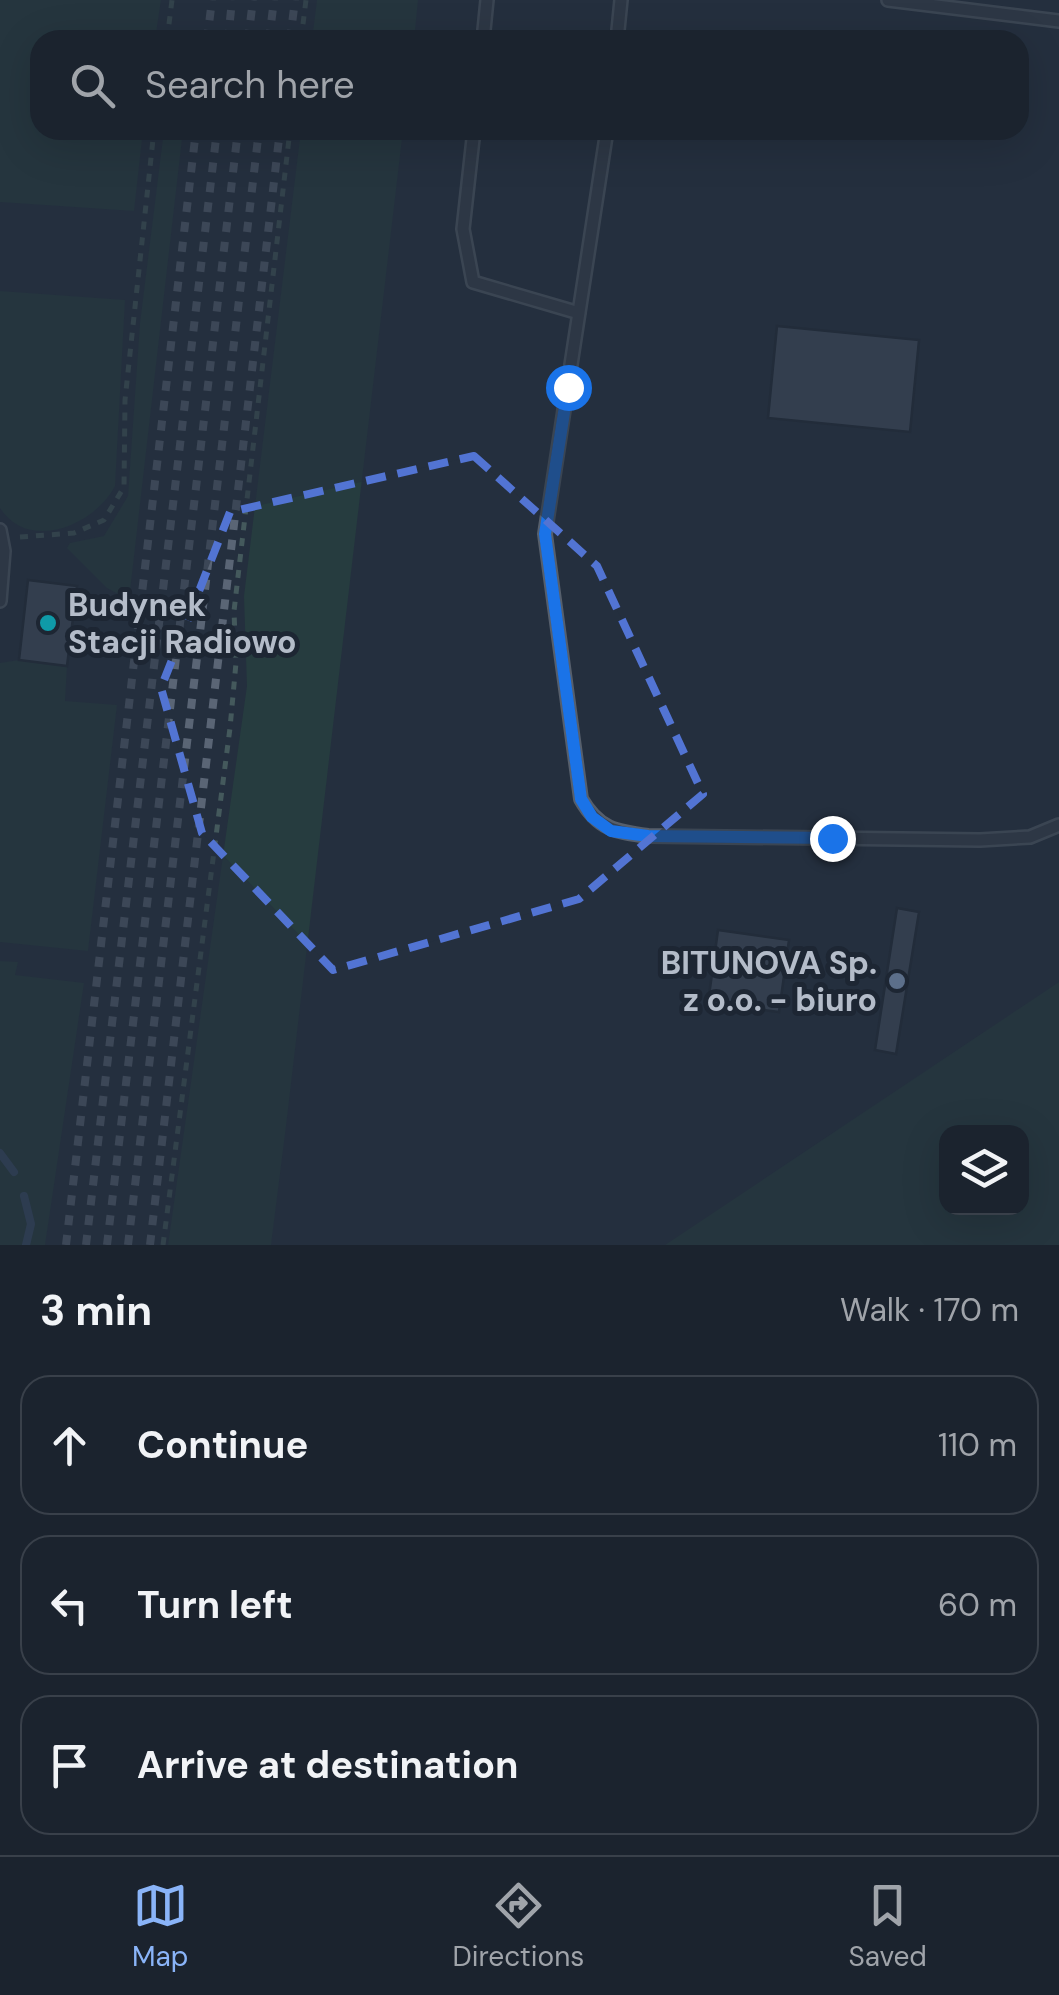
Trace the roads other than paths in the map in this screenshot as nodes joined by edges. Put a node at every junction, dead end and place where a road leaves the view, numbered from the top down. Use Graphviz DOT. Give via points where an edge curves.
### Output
graph roads {
  1 [pos="487,0"];
  2 [pos="620,0"];
  3 [pos="888,0"];
  4 [pos="1059,21"];
  5 [pos="483,30"];
  6 [pos="618,30"];
  7 [pos="473,140"];
  8 [pos="605,140"];
  9 [pos="579,313"];
  10 [pos="1,533"];
  11 [pos="0,601"];
  12 [pos="1059,825"];
  1 -- 5 [label="lane"];
  2 -- 6 [label="lane"];
  3 -- 4 [label="lane"];
  7 -- 9 [label="lane" via="464,230 472,282"];
  8 -- 9 [label="lane"];
  9 -- 12 [label="lane" via="545,534 581,799 592,817 611,831 648,836 980,840 1030,837"];
  10 -- 11 [label="lane"];
}
